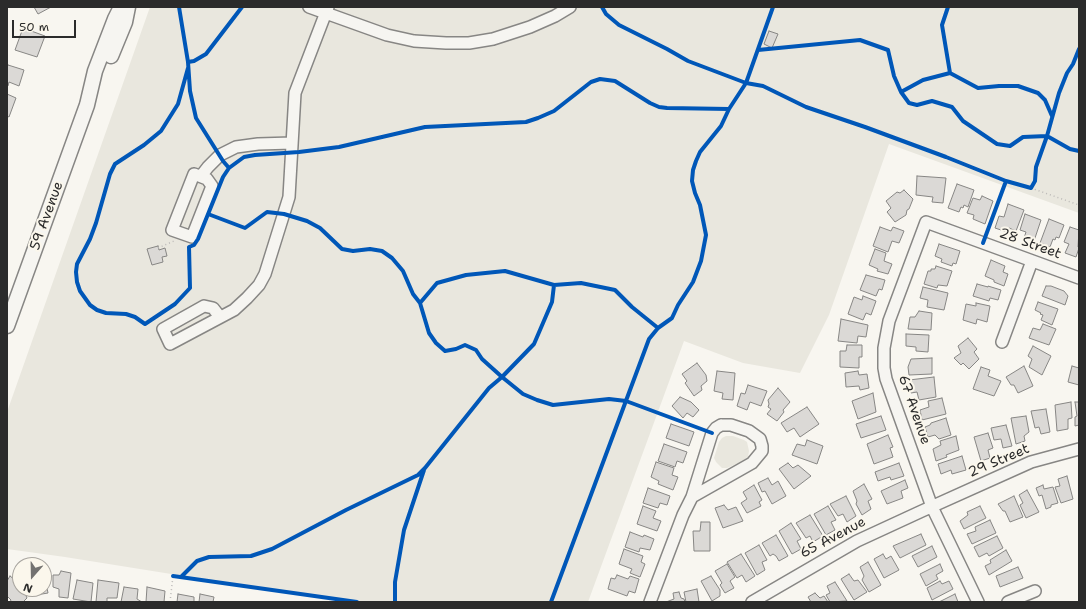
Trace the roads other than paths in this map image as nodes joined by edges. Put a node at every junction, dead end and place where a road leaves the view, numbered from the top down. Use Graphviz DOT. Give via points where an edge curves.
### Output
graph roads {
  1 [pos="128,7"];
  2 [pos="309,7"];
  3 [pos="570,7"];
  4 [pos="327,10"];
  5 [pos="120,16"];
  6 [pos="292,143"];
  7 [pos="201,176"];
  8 [pos="926,222"];
  9 [pos="1032,261"];
  10 [pos="1079,278"];
  11 [pos="220,317"];
  12 [pos="7,326"];
  13 [pos="1002,342"];
  14 [pos="1079,449"];
  15 [pos="692,497"];
  16 [pos="932,507"];
  17 [pos="1035,591"];
  18 [pos="650,602"];
  19 [pos="752,602"];
  20 [pos="978,602"];
  21 [pos="1008,602"];
  1 -- 5 [label="main road, 59 Avenue"];
  2 -- 4 [label="street"];
  3 -- 4 [label="street" via="530,27 493,39 469,43 414,41 387,35"];
  4 -- 6 [label="street" via="295,93"];
  5 -- 12 [label="main road, 59 Avenue" via="102,75 87,105"];
  6 -- 7 [label="street" via="236,147 220,155"];
  6 -- 11 [label="street" via="289,197 265,274 259,285 243,302"];
  7 -- 7 [label="street" via="194,174 172,230 192,237 212,186"];
  8 -- 9 [label="street, 28 Street"];
  8 -- 16 [label="street, 67 Avenue" via="889,321 884,348 884,368 886,380"];
  9 -- 10 [label="street, 28 Street"];
  9 -- 13 [label="street"];
  11 -- 11 [label="street" via="170,344 163,329 204,306 213,308"];
  14 -- 16 [label="street, 29 Street" via="1031,462"];
  15 -- 15 [label="street" via="752,462 762,451 760,439 749,431 731,425 722,424 716,428 712,433"];
  15 -- 18 [label="street"];
  16 -- 19 [label="street, 65 Avenue" via="857,541"];
  16 -- 20 [label="street, 67 Avenue"];
  17 -- 21 [label="street"];
}
